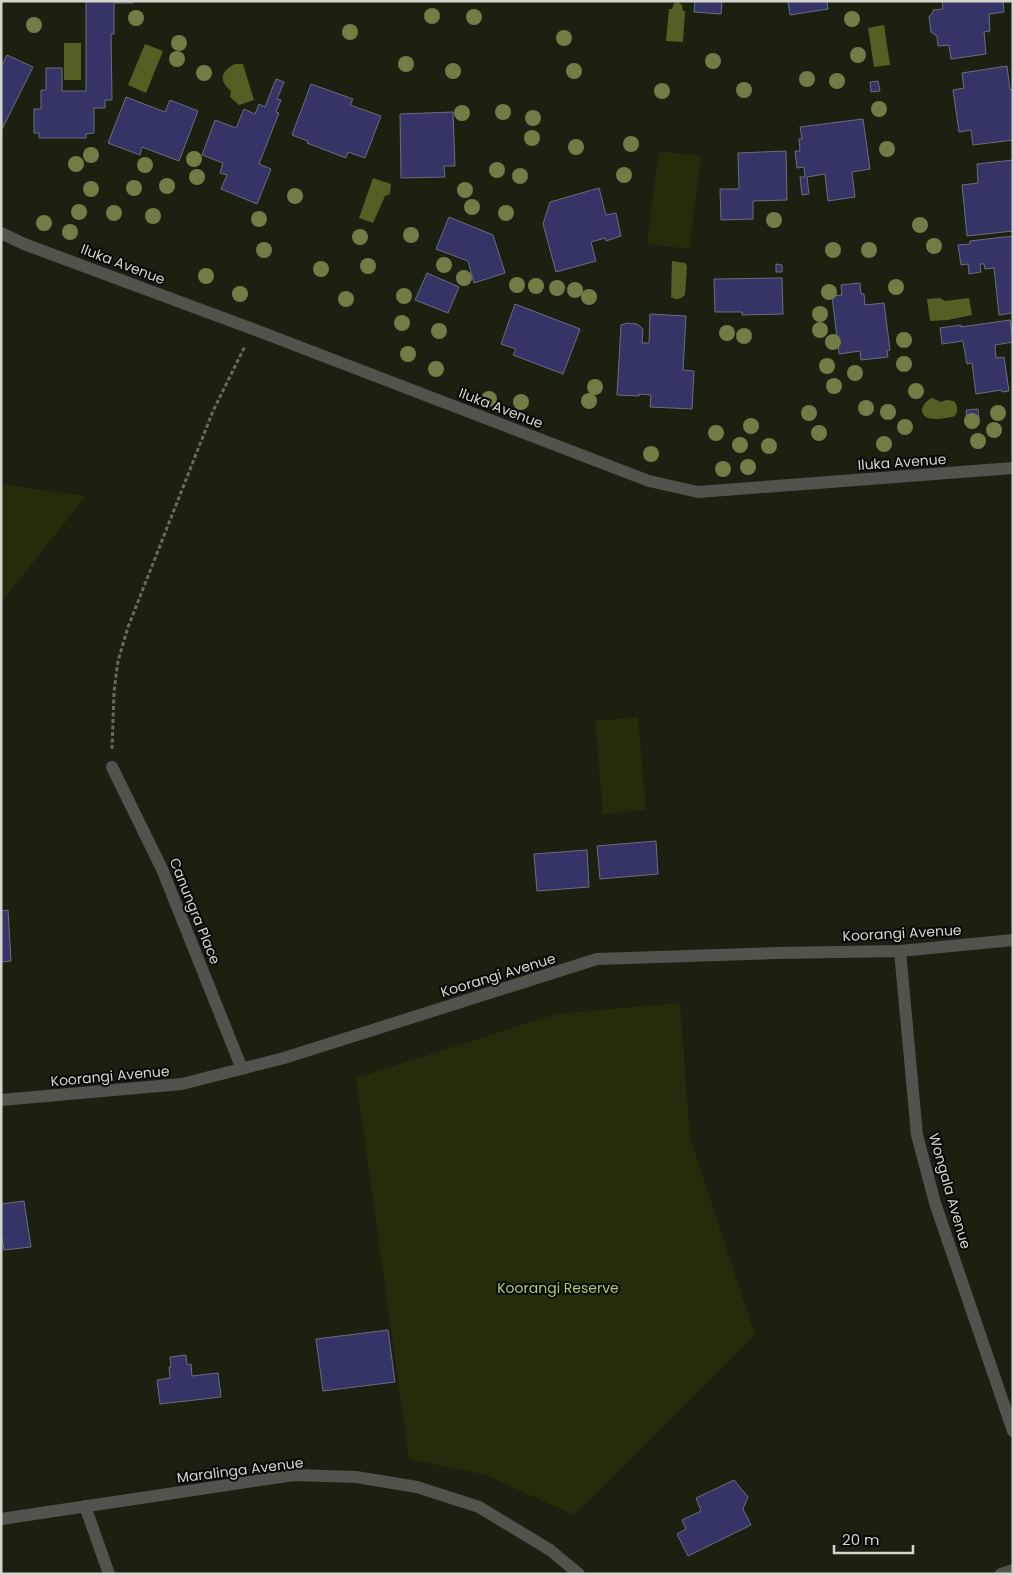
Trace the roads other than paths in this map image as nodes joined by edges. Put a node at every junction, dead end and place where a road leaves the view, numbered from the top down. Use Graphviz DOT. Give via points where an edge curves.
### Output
graph roads {
  1 [pos="1,233"];
  2 [pos="1013,468"];
  3 [pos="112,767"];
  4 [pos="1013,940"];
  5 [pos="900,952"];
  6 [pos="242,1069"];
  7 [pos="1,1100"];
  8 [pos="1013,1431"];
  9 [pos="86,1506"];
  10 [pos="1,1519"];
  11 [pos="1013,1570"];
  12 [pos="109,1574"];
  13 [pos="579,1574"];
  14 [pos="1001,1574"];
  1 -- 2 [label="street, Iluka Avenue" via="649,481 698,492"];
  3 -- 6 [label="street, Canungra Place" via="162,868"];
  4 -- 5 [label="street, Koorangi Avenue"];
  5 -- 6 [label="street, Koorangi Avenue" via="597,959"];
  5 -- 8 [label="street, Wongala Avenue" via="917,1135 935,1203"];
  6 -- 7 [label="street, Koorangi Avenue" via="182,1084"];
  9 -- 10 [label="street, Maralinga Avenue"];
  9 -- 12 [label="street"];
  9 -- 13 [label="street, Maralinga Avenue" via="294,1475 356,1477 417,1487 479,1507 550,1550"];
  11 -- 14 [label="street"];
}
